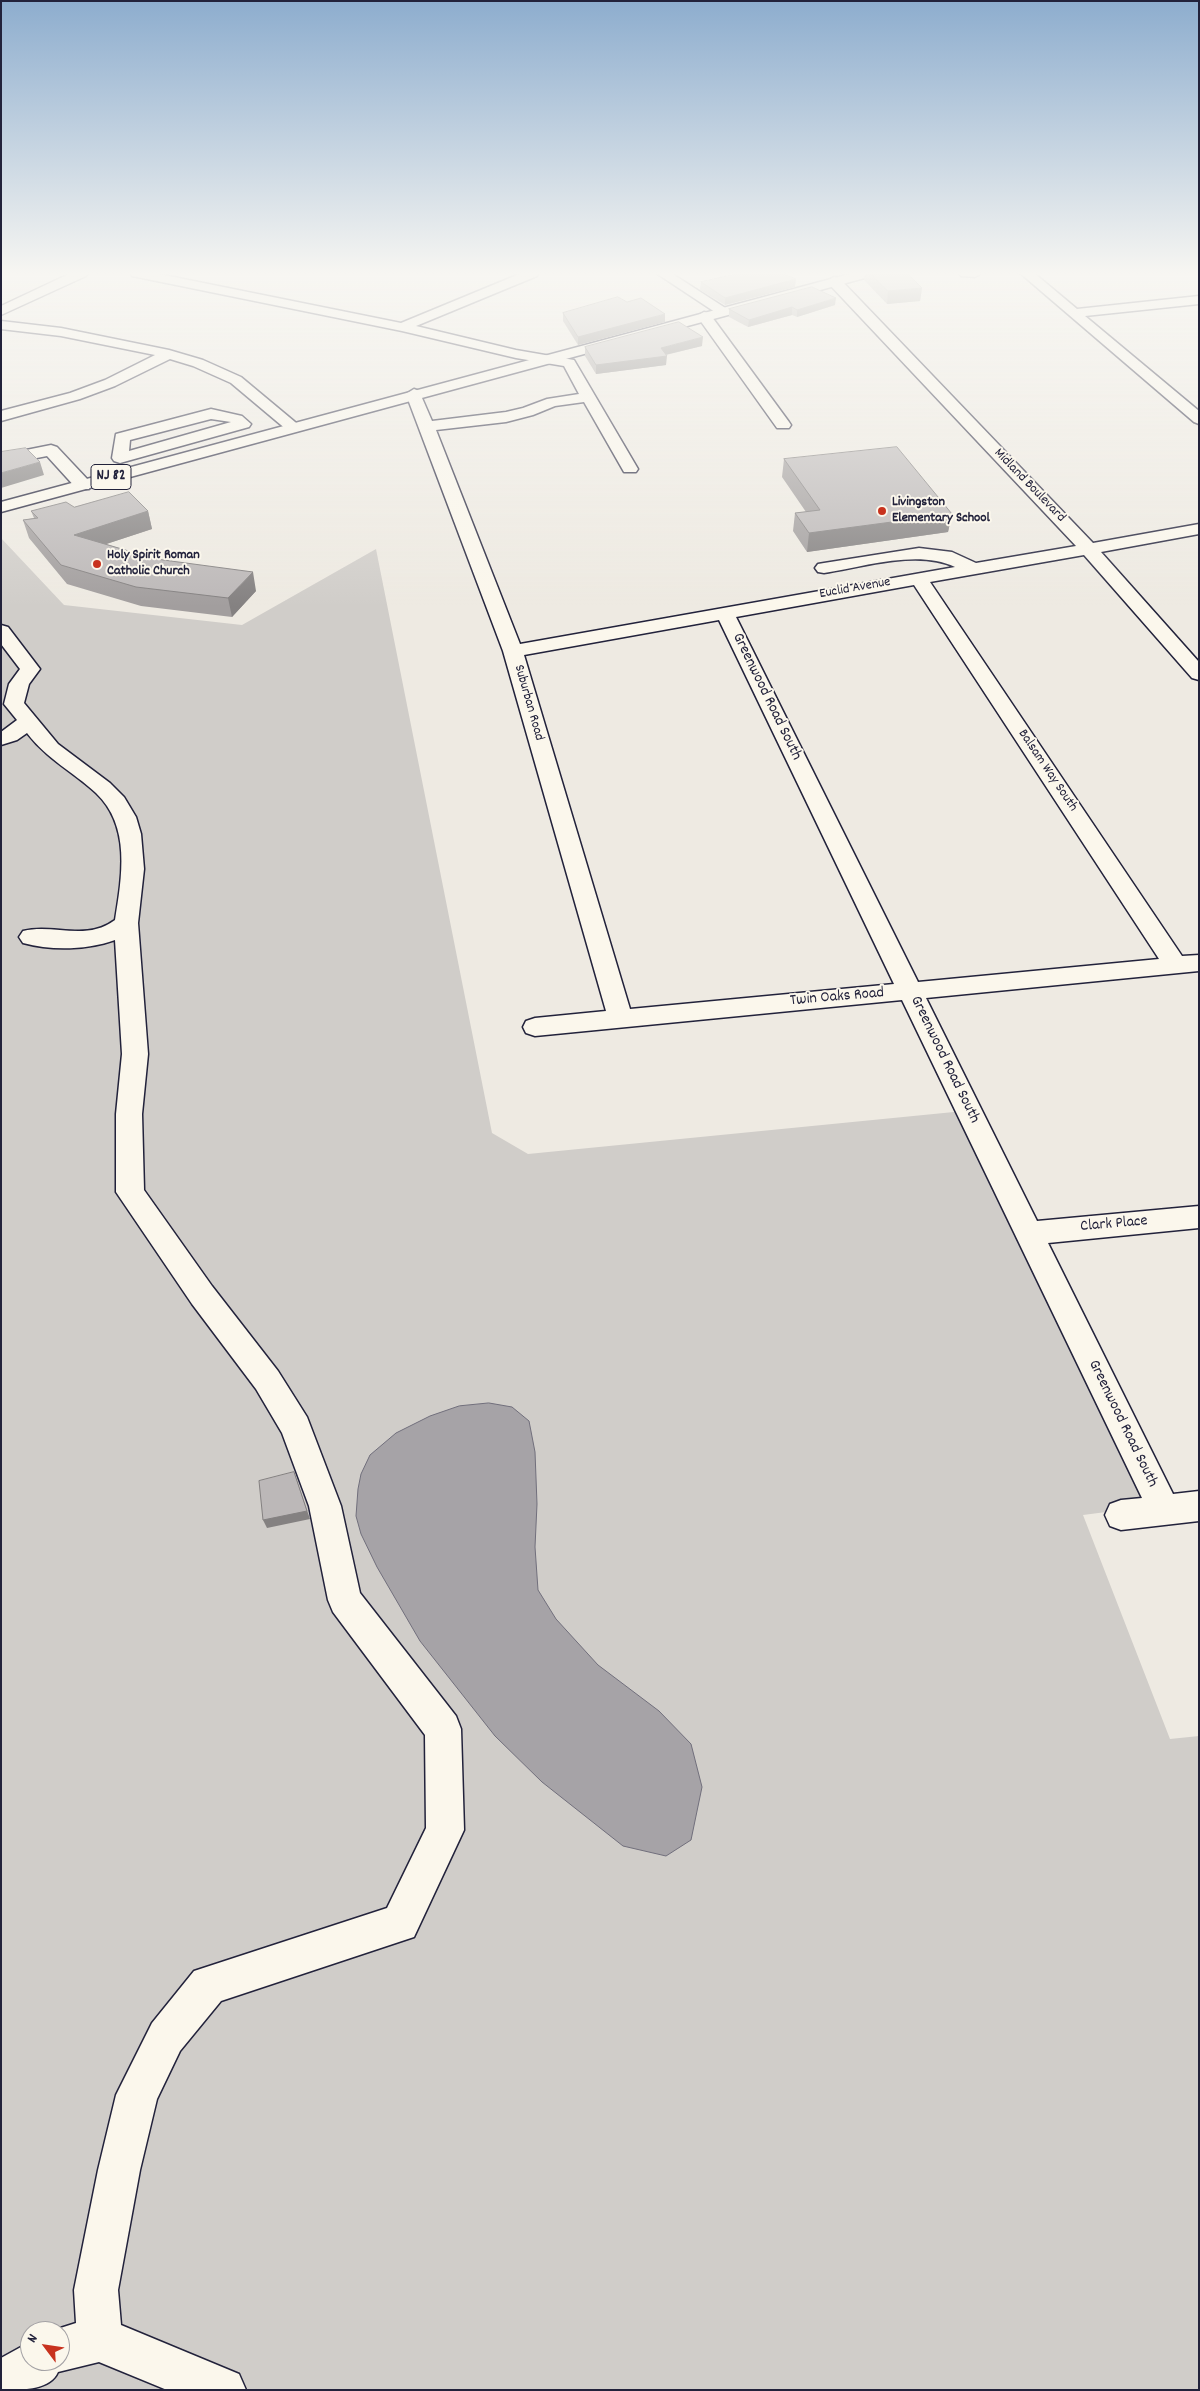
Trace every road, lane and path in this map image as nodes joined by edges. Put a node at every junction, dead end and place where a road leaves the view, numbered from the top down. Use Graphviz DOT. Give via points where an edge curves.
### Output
graph roads {
  1 [pos="106,385"];
  2 [pos="242,385"];
  3 [pos="449,385"];
  4 [pos="582,385"];
  5 [pos="754,385"];
  6 [pos="932,385"];
  7 [pos="1158,385"];
  8 [pos="414,394"];
  9 [pos="589,397"];
  10 [pos="1,416"];
  11 [pos="1199,419"];
  12 [pos="243,424"];
  13 [pos="783,425"];
  14 [pos="427,426"];
  15 [pos="293,427"];
  16 [pos="1,460"];
  17 [pos="630,469"];
  18 [pos="83,485"];
  19 [pos="1,507"];
  20 [pos="1199,529"];
  21 [pos="1088,548"];
  22 [pos="824,568"];
  23 [pos="971,568"];
  24 [pos="918,578"];
  25 [pos="724,612"];
  26 [pos="1,631"];
  27 [pos="513,651"];
  28 [pos="1199,674"];
  29 [pos="30,721"];
  30 [pos="1,740"];
  31 [pos="126,923"];
  32 [pos="30,937"];
  33 [pos="1187,964"];
  34 [pos="910,991"];
  35 [pos="620,1018"];
  36 [pos="534,1027"];
  37 [pos="1199,1217"];
  38 [pos="1029,1233"];
  39 [pos="1199,1506"];
  40 [pos="1164,1509"];
  41 [pos="1121,1515"];
  42 [pos="80,2344"];
  43 [pos="22,2371"];
  44 [pos="1,2383"];
  45 [pos="224,2390"];
  1 -- 10 [label="street"];
  2 -- 15 [label="street"];
  3 -- 8 [label="street, NJ 82"];
  4 -- 9 [label="street"];
  5 -- 13 [label="street"];
  6 -- 21 [label="street, Midland Boulevard"];
  7 -- 11 [label="street"];
  8 -- 14 [label="street, Suburban Road"];
  8 -- 15 [label="street, NJ 82"];
  9 -- 14 [label="street" via="552,402 506,417"];
  9 -- 17 [label="street"];
  12 -- 12 [label="street" via="224,429 120,458 122,437 210,414 237,419"];
  14 -- 27 [label="street, Suburban Road"];
  15 -- 18 [label="street, NJ 82"];
  16 -- 18 [label="street" via="51,450"];
  18 -- 19 [label="street, NJ 82"];
  20 -- 21 [label="street, Euclid Avenue"];
  21 -- 23 [label="street, Euclid Avenue"];
  21 -- 28 [label="street, Midland Boulevard"];
  22 -- 23 [label="street" via="919,553 946,556"];
  23 -- 24 [label="street, Euclid Avenue"];
  24 -- 25 [label="street, Euclid Avenue"];
  24 -- 33 [label="street, Balsam Way South"];
  25 -- 27 [label="street, Euclid Avenue"];
  25 -- 34 [label="street, Greenwood Road South"];
  26 -- 29 [label="street" via="30,669 20,684 14,704"];
  27 -- 35 [label="street, Suburban Road"];
  29 -- 30 [label="street"];
  29 -- 31 [label="street" via="51,748 104,789 119,805 132,834 134,874"];
  31 -- 32 [label="street" via="114,932 71,941"];
  31 -- 42 [label="street" via="135,1054 129,1114 130,1192 267,1380 296,1427 325,1506 345,1600 443,1729 445,1830 400,1923 208,1985 166,2037 137,2094 96,2290"];
  33 -- 34 [label="street, Twin Oaks Road"];
  34 -- 35 [label="street, Twin Oaks Road"];
  34 -- 38 [label="street, Greenwood Road South"];
  35 -- 36 [label="street, Twin Oaks Road"];
  37 -- 38 [label="street, Clark Place"];
  38 -- 40 [label="street, Greenwood Road South"];
  39 -- 40 [label="street"];
  40 -- 41 [label="street"];
  42 -- 45 [label="street"];
  43 -- 44 [label="street"];
}
